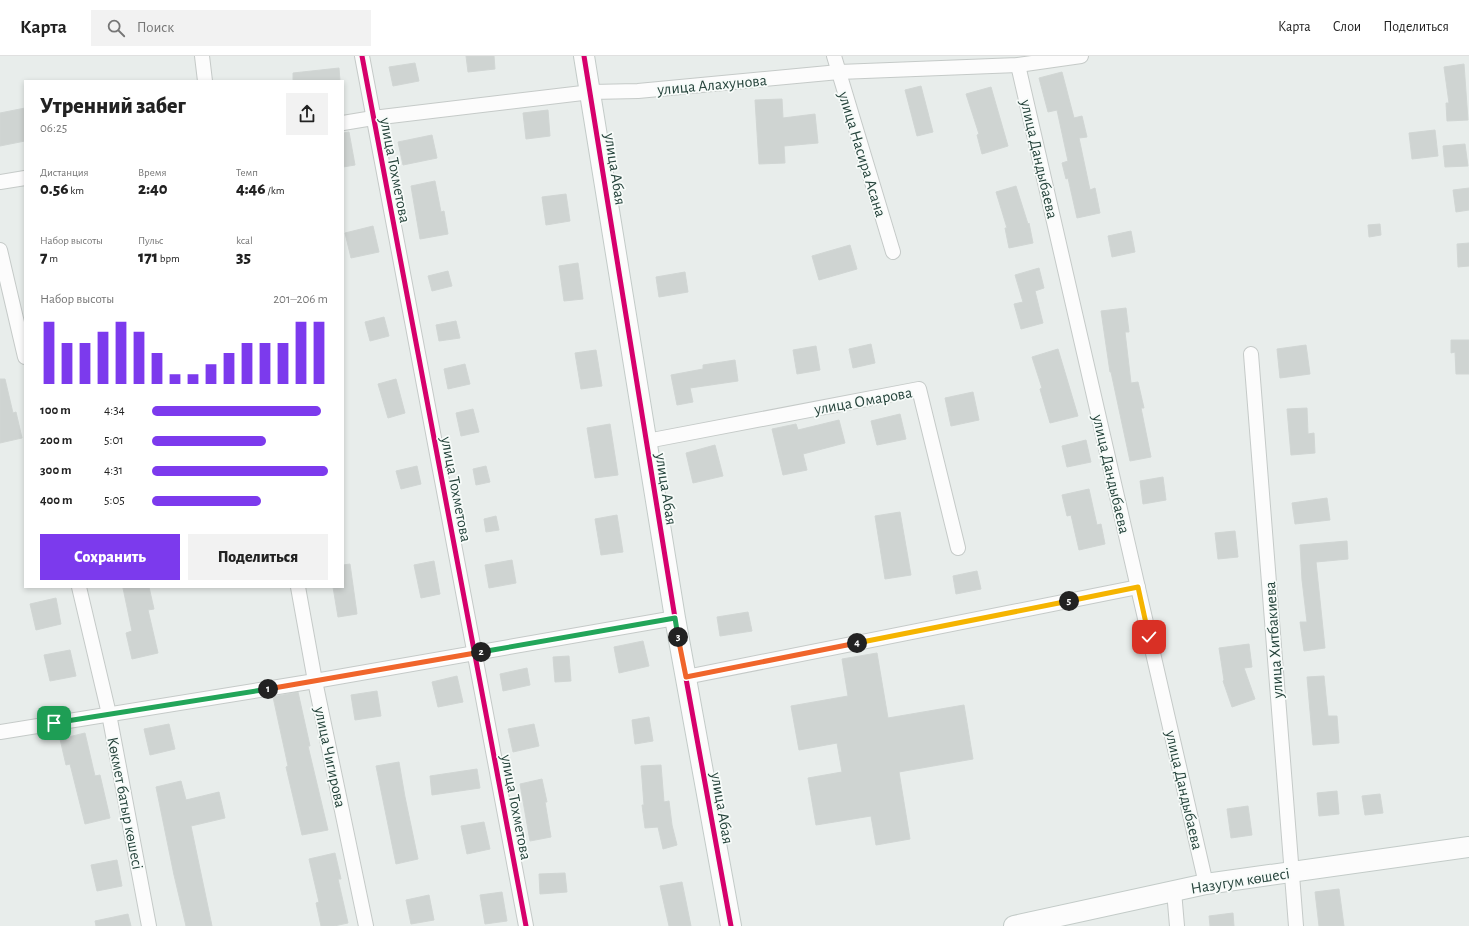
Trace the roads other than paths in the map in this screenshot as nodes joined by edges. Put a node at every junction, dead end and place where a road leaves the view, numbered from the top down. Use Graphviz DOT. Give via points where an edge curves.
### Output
graph roads {
  1 [pos="202,56"];
  2 [pos="362,56"];
  3 [pos="584,56"];
  4 [pos="834,56"];
  5 [pos="1081,56"];
  6 [pos="1018,65"];
  7 [pos="839,72"];
  8 [pos="205,80"];
  9 [pos="591,92"];
  10 [pos="373,118"];
  11 [pos="344,123"];
  12 [pos="24,178"];
  13 [pos="0,182"];
  14 [pos="0,250"];
  15 [pos="893,252"];
  16 [pos="24,353"];
  17 [pos="1251,354"];
  18 [pos="647,441"];
  19 [pos="958,548"];
  20 [pos="1138,587"];
  21 [pos="79,588"];
  22 [pos="298,588"];
  23 [pos="675,618"];
  24 [pos="475,653"];
  25 [pos="686,677"];
  26 [pos="315,681"];
  27 [pos="109,714"];
  28 [pos="0,732"];
  29 [pos="1469,847"];
  30 [pos="1291,873"];
  31 [pos="1206,884"];
  32 [pos="1174,891"];
  33 [pos="149,926"];
  34 [pos="366,926"];
  35 [pos="526,926"];
  36 [pos="731,926"];
  37 [pos="1018,926"];
  38 [pos="1177,926"];
  39 [pos="1296,926"];
  1 -- 8 [label="street"];
  2 -- 10 [label="street, улица Тохметова"];
  3 -- 9 [label="street, улица Абая"];
  4 -- 7 [label="street, улица Насира Асана"];
  5 -- 6 [label="street, улица Алахунова"];
  6 -- 7 [label="street, улица Алахунова"];
  6 -- 20 [label="street, улица Дандыбаева"];
  7 -- 9 [label="street, улица Алахунова" via="638,91"];
  7 -- 15 [label="street, улица Насира Асана"];
  9 -- 10 [label="street, улица Алахунова"];
  9 -- 18 [label="street, улица Абая"];
  10 -- 11 [label="street, улица Алахунова"];
  10 -- 24 [label="street, улица Тохметова"];
  12 -- 13 [label="street"];
  14 -- 16 [label="street"];
  17 -- 30 [label="street, улица Хитбакиева"];
  18 -- 19 [label="street, улица Омарова" via="919,389"];
  18 -- 23 [label="street, улица Абая"];
  20 -- 25 [label="street"];
  20 -- 31 [label="street, улица Дандыбаева"];
  21 -- 27 [label="street, Көкмет батыр көшесі"];
  22 -- 26 [label="street, улица Чигирова"];
  23 -- 24 [label="street"];
  23 -- 25 [label="street, улица Абая"];
  24 -- 26 [label="street"];
  24 -- 35 [label="street, улица Тохметова"];
  25 -- 36 [label="street, улица Абая"];
  26 -- 27 [label="street"];
  26 -- 34 [label="street, улица Чигирова"];
  27 -- 28 [label="street"];
  27 -- 33 [label="street, Көкмет батыр көшесі"];
  29 -- 30 [label="street, Назугум көшесі"];
  30 -- 31 [label="street, Назугум көшесі"];
  30 -- 39 [label="street, улица Хитбакиева"];
  31 -- 32 [label="street, Назугум көшесі"];
  32 -- 37 [label="street, Назугум көшесі"];
  32 -- 38 [label="street"];
}
